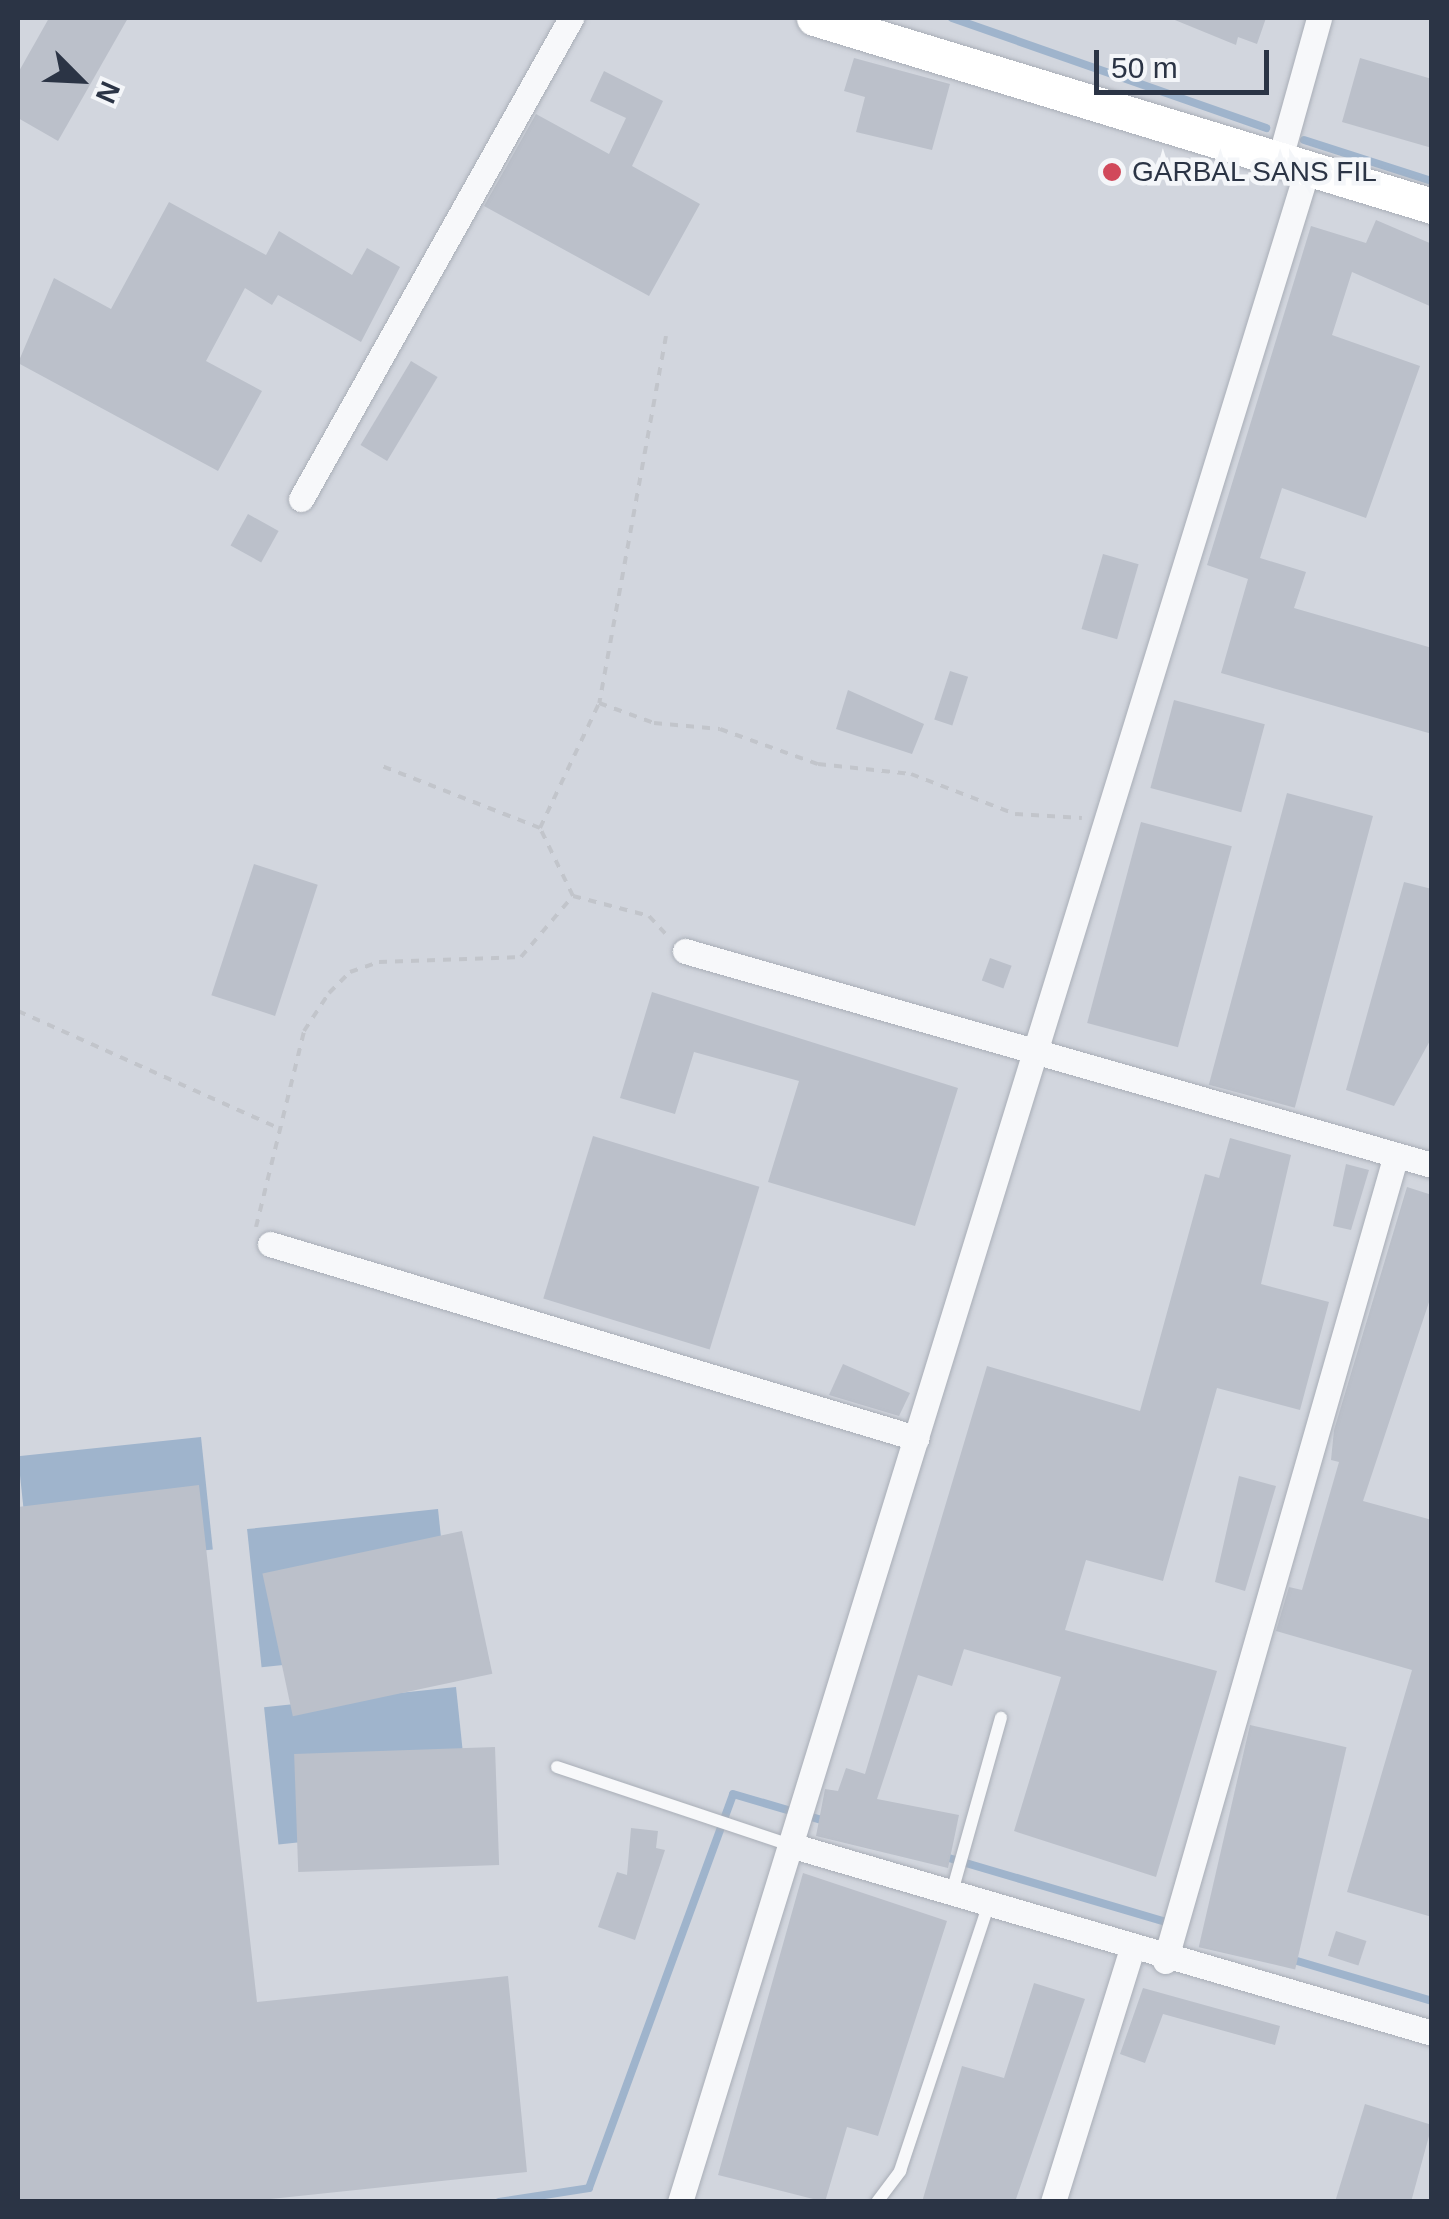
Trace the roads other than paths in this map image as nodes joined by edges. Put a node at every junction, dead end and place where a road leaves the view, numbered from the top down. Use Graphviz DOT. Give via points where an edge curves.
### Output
graph roads {
  1 [pos="572,18"];
  2 [pos="814,18"];
  3 [pos="1319,18"];
  4 [pos="1294,163"];
  5 [pos="1432,206"];
  6 [pos="302,499"];
  7 [pos="685,951"];
  8 [pos="1035,1052"];
  9 [pos="1396,1155"];
  10 [pos="1432,1165"];
  11 [pos="270,1244"];
  12 [pos="916,1438"];
  13 [pos="1001,1718"];
  14 [pos="556,1768"];
  15 [pos="790,1846"];
  16 [pos="954,1886"];
  17 [pos="989,1904"];
  18 [pos="1132,1950"];
  19 [pos="1165,1962"];
  20 [pos="1432,2033"];
  21 [pos="680,2202"];
  22 [pos="878,2202"];
  23 [pos="1053,2202"];
  1 -- 6 [label="street"];
  2 -- 4 [label="street"];
  3 -- 4 [label="street"];
  4 -- 5 [label="street"];
  4 -- 8 [label="street"];
  7 -- 8 [label="street"];
  8 -- 9 [label="street"];
  8 -- 12 [label="street"];
  9 -- 10 [label="street"];
  9 -- 19 [label="street"];
  11 -- 12 [label="street"];
  12 -- 15 [label="street"];
  13 -- 16 [label="lane"];
  14 -- 15 [label="lane"];
  15 -- 16 [label="street"];
  15 -- 21 [label="street"];
  16 -- 17 [label="street"];
  17 -- 18 [label="street"];
  17 -- 22 [label="lane" via="900,2171"];
  18 -- 19 [label="street"];
  18 -- 23 [label="street"];
  19 -- 20 [label="street"];
}
